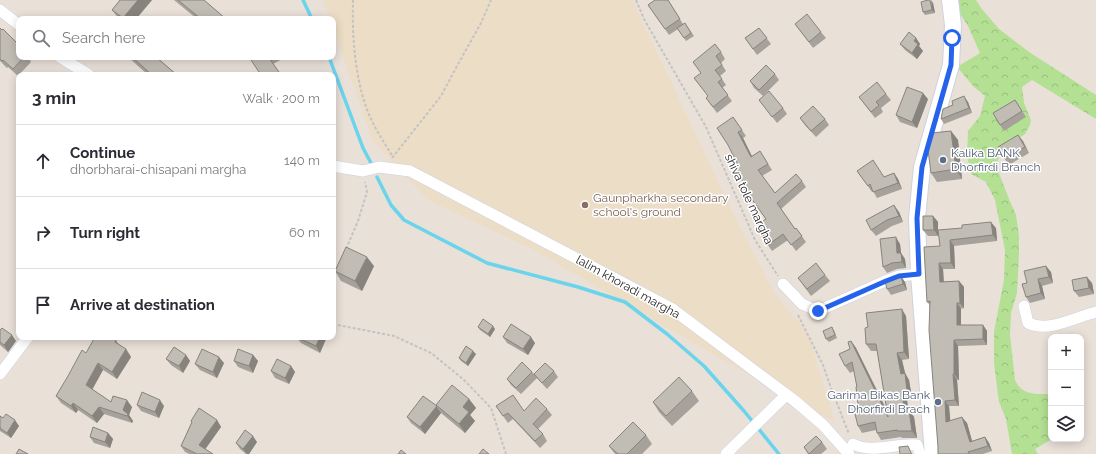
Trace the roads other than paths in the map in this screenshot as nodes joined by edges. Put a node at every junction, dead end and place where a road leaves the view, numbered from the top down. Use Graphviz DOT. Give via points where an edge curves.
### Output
graph roads {
  1 [pos="950,0"];
  2 [pos="0,10"];
  3 [pos="16,23"];
  4 [pos="65,60"];
  5 [pos="84,72"];
  6 [pos="336,166"];
  7 [pos="919,274"];
  8 [pos="783,284"];
  9 [pos="1024,306"];
  10 [pos="1096,312"];
  11 [pos="26,340"];
  12 [pos="0,374"];
  13 [pos="786,395"];
  14 [pos="851,449"];
  15 [pos="726,454"];
  16 [pos="920,454"];
  17 [pos="933,454"];
  1 -- 7 [label="street" via="953,25 951,65 922,167 917,218"];
  2 -- 3 [label="street"];
  4 -- 5 [label="street"];
  6 -- 13 [label="street, lalim khoradi margha" via="363,170 379,167 410,171 671,308"];
  7 -- 8 [label="street" via="899,276 818,311 802,304"];
  7 -- 17 [label="street"];
  9 -- 10 [label="street" via="1028,323 1034,326 1047,327"];
  11 -- 12 [label="street"];
  13 -- 14 [label="street, lalim khoradi margha"];
  13 -- 15 [label="street"];
  14 -- 16 [label="street" via="907,444 917,445"];
}
